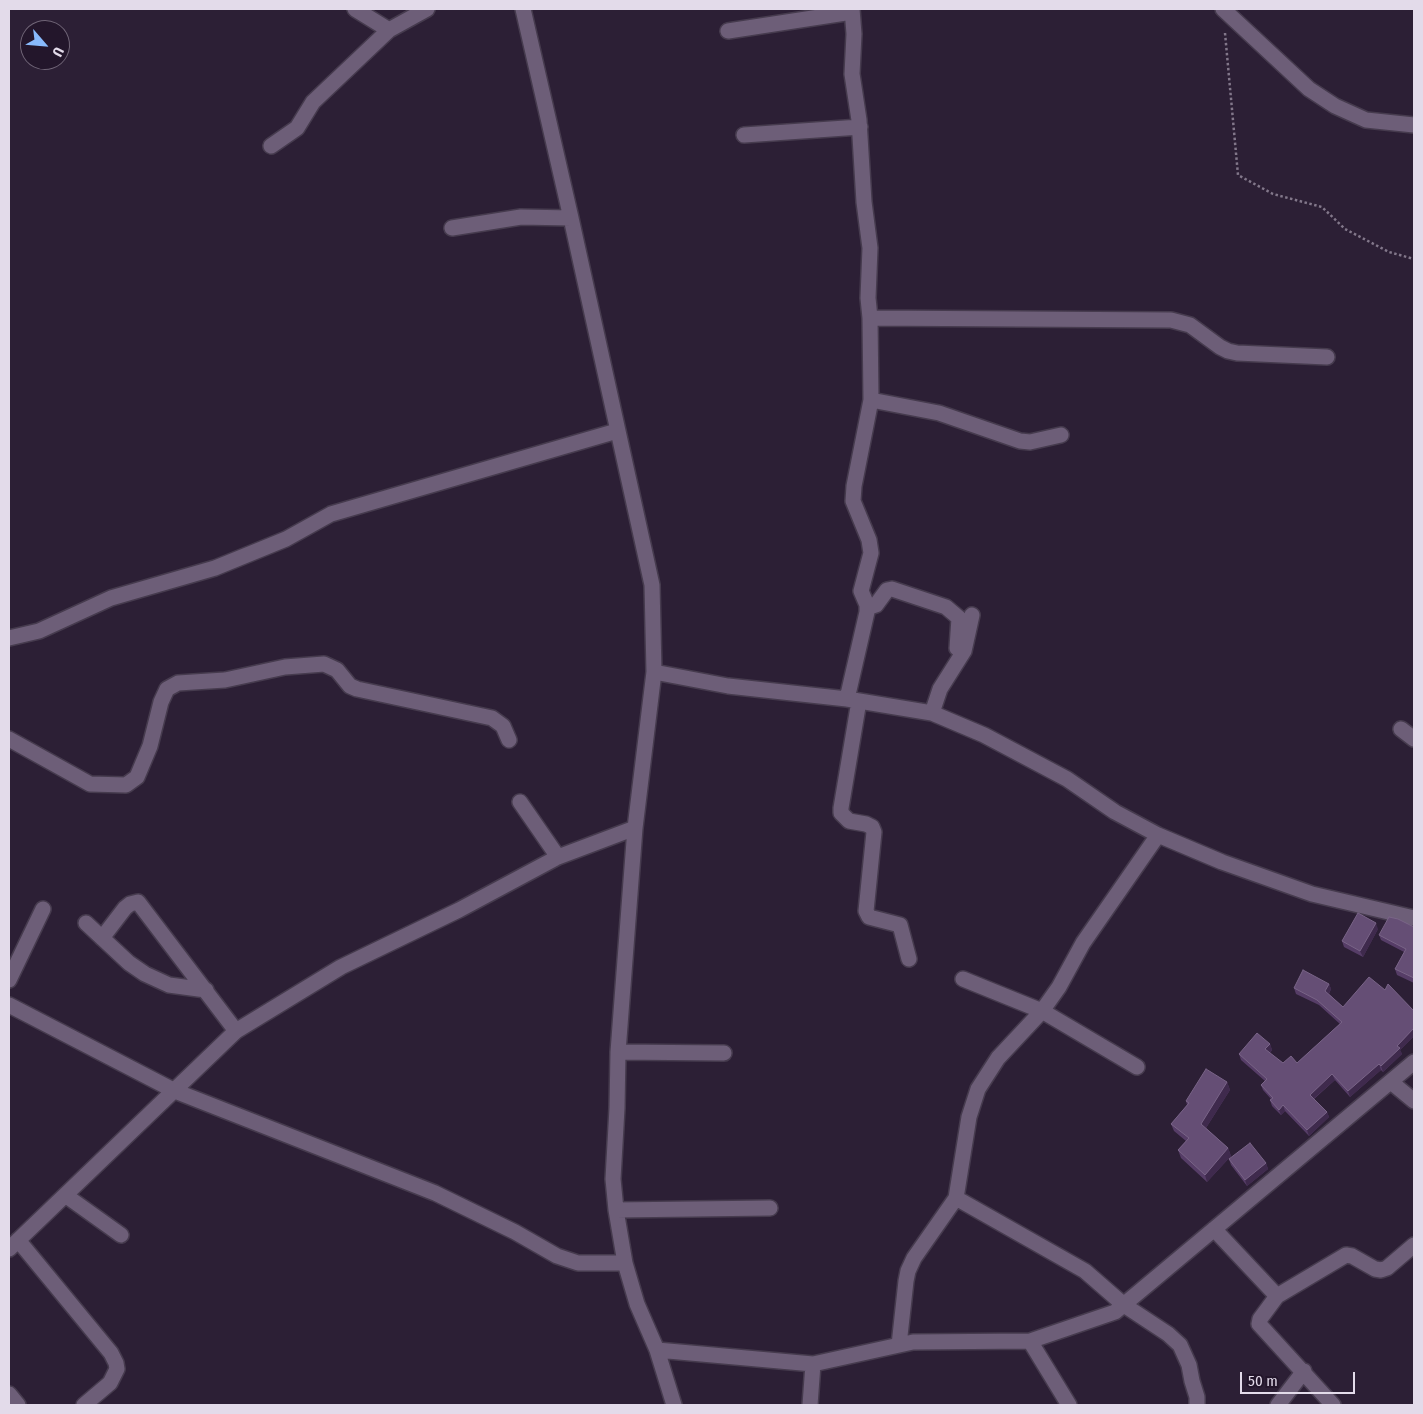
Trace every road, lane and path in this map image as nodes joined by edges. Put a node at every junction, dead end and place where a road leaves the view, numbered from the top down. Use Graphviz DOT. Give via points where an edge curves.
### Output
graph roads {
  1 [pos="355,9"];
  2 [pos="427,9"];
  3 [pos="523,9"];
  4 [pos="1223,9"];
  5 [pos="852,11"];
  6 [pos="389,30"];
  7 [pos="728,31"];
  8 [pos="1414,125"];
  9 [pos="860,127"];
  10 [pos="744,135"];
  11 [pos="271,146"];
  12 [pos="571,218"];
  13 [pos="452,228"];
  14 [pos="1414,259"];
  15 [pos="870,318"];
  16 [pos="1327,357"];
  17 [pos="871,400"];
  18 [pos="617,431"];
  19 [pos="1061,435"];
  20 [pos="867,608"];
  21 [pos="972,615"];
  22 [pos="9,638"];
  23 [pos="964,651"];
  24 [pos="654,672"];
  25 [pos="853,700"];
  26 [pos="932,713"];
  27 [pos="1401,729"];
  28 [pos="9,739"];
  29 [pos="1414,739"];
  30 [pos="509,740"];
  31 [pos="520,802"];
  32 [pos="636,828"];
  33 [pos="1158,835"];
  34 [pos="558,857"];
  35 [pos="43,909"];
  36 [pos="1414,918"];
  37 [pos="86,923"];
  38 [pos="102,938"];
  39 [pos="909,959"];
  40 [pos="963,979"];
  41 [pos="9,980"];
  42 [pos="206,990"];
  43 [pos="9,1005"];
  44 [pos="1042,1011"];
  45 [pos="236,1031"];
  46 [pos="618,1052"];
  47 [pos="724,1053"];
  48 [pos="1414,1062"];
  49 [pos="1137,1067"];
  50 [pos="1391,1082"];
  51 [pos="174,1091"];
  52 [pos="1414,1101"];
  53 [pos="65,1196"];
  54 [pos="956,1198"];
  55 [pos="770,1208"];
  56 [pos="616,1210"];
  57 [pos="1214,1229"];
  58 [pos="122,1235"];
  59 [pos="13,1244"];
  60 [pos="1414,1245"];
  61 [pos="625,1262"];
  62 [pos="1277,1296"];
  63 [pos="1124,1305"];
  64 [pos="1030,1341"];
  65 [pos="899,1345"];
  66 [pos="658,1350"];
  67 [pos="813,1364"];
  68 [pos="1304,1371"];
  69 [pos="9,1394"];
  70 [pos="18,1405"];
  71 [pos="84,1405"];
  72 [pos="674,1405"];
  73 [pos="810,1405"];
  74 [pos="1069,1405"];
  75 [pos="1197,1405"];
  76 [pos="1278,1405"];
  77 [pos="1334,1405"];
  1 -- 6 [label="street"];
  2 -- 6 [label="street"];
  3 -- 12 [label="street"];
  4 -- 8 [label="street" via="1308,89 1335,106 1366,120"];
  4 -- 14 [label="path" via="1238,175 1273,194 1322,207 1345,229 1389,252"];
  5 -- 7 [label="street"];
  5 -- 9 [label="street" via="852,74"];
  6 -- 11 [label="street" via="313,102 297,128"];
  9 -- 10 [label="street"];
  9 -- 15 [label="street" via="870,248"];
  12 -- 13 [label="street" via="520,216"];
  12 -- 18 [label="street"];
  15 -- 16 [label="street" via="1171,320 1190,325 1228,351"];
  15 -- 17 [label="street"];
  17 -- 19 [label="street" via="939,413 1020,441"];
  17 -- 20 [label="street" via="853,501 871,553 861,591"];
  18 -- 22 [label="street" via="331,514 286,539 215,568 112,598 39,631"];
  18 -- 24 [label="street" via="652,585"];
  20 -- 23 [label="street" via="876,605 887,590 892,589 946,607 959,618 956,643 957,648"];
  20 -- 25 [label="street"];
  21 -- 23 [label="street"];
  23 -- 26 [label="street" via="940,688"];
  24 -- 25 [label="street" via="728,686"];
  24 -- 32 [label="street"];
  25 -- 26 [label="street"];
  25 -- 39 [label="street" via="841,813 849,821 872,827 866,911 869,917 900,925"];
  26 -- 33 [label="street" via="984,734"];
  27 -- 29 [label="street"];
  28 -- 30 [label="street" via="90,784 126,785 137,777 167,689 178,683 225,680 285,666 324,664 337,670 350,686 357,689 492,718 503,726"];
  31 -- 34 [label="street"];
  32 -- 34 [label="street"];
  32 -- 46 [label="street"];
  33 -- 36 [label="street" via="1312,894"];
  33 -- 44 [label="street" via="1083,943"];
  34 -- 45 [label="street" via="459,910 341,967"];
  35 -- 41 [label="street"];
  37 -- 38 [label="street"];
  38 -- 42 [label="street" via="129,963 157,980 176,987"];
  38 -- 42 [label="street" via="125,908 138,902"];
  40 -- 44 [label="street"];
  42 -- 45 [label="street"];
  43 -- 51 [label="street"];
  44 -- 49 [label="street"];
  44 -- 54 [label="street" via="998,1058 978,1089 969,1117"];
  45 -- 51 [label="street"];
  46 -- 47 [label="street"];
  46 -- 56 [label="street" via="613,1179"];
  48 -- 50 [label="street"];
  50 -- 52 [label="street"];
  50 -- 57 [label="street"];
  51 -- 53 [label="street"];
  51 -- 61 [label="street" via="435,1193 571,1262"];
  53 -- 58 [label="street"];
  53 -- 59 [label="street"];
  54 -- 63 [label="street" via="1085,1271"];
  54 -- 65 [label="street" via="910,1264"];
  55 -- 56 [label="street"];
  56 -- 61 [label="street"];
  57 -- 62 [label="street"];
  57 -- 63 [label="street"];
  59 -- 71 [label="street" via="116,1362 117,1369 110,1382"];
  60 -- 62 [label="street" via="1382,1270 1346,1255"];
  61 -- 66 [label="street" via="637,1304"];
  62 -- 68 [label="street" via="1260,1319 1260,1324"];
  63 -- 64 [label="street" via="1115,1312"];
  63 -- 75 [label="street" via="1180,1345 1190,1365"];
  64 -- 65 [label="street" via="913,1342"];
  64 -- 74 [label="street"];
  65 -- 67 [label="street"];
  66 -- 67 [label="street"];
  66 -- 72 [label="street"];
  67 -- 73 [label="street"];
  68 -- 76 [label="street"];
  68 -- 77 [label="street"];
  69 -- 70 [label="street"];
}
